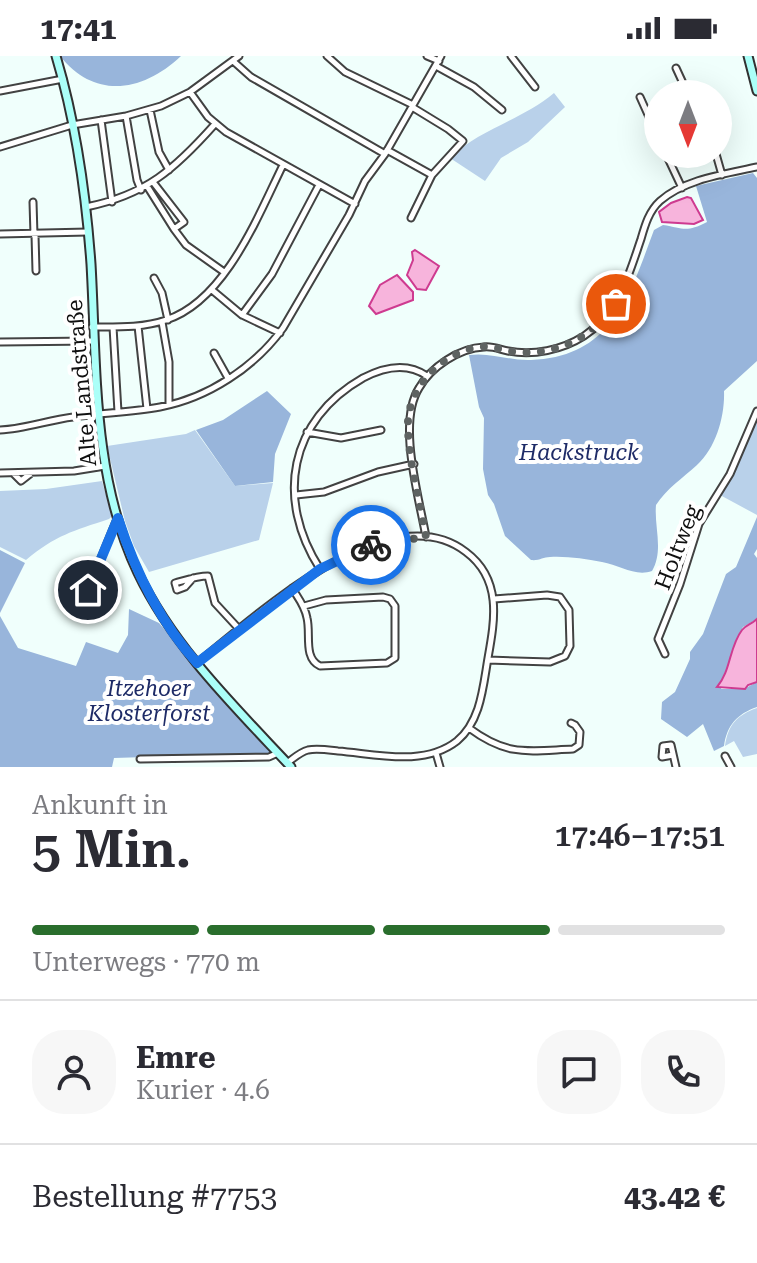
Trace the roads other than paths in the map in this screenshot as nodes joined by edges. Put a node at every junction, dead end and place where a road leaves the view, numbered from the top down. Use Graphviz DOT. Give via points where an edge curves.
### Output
graph roads {
  1 [pos="56,56"];
  2 [pos="239,56"];
  3 [pos="327,56"];
  4 [pos="427,56"];
  5 [pos="511,56"];
  6 [pos="748,56"];
  7 [pos="233,61"];
  8 [pos="439,61"];
  9 [pos="676,68"];
  10 [pos="63,79"];
  11 [pos="682,80"];
  12 [pos="535,87"];
  13 [pos="0,91"];
  14 [pos="757,91"];
  15 [pos="190,92"];
  16 [pos="640,97"];
  17 [pos="412,106"];
  18 [pos="644,106"];
  19 [pos="150,110"];
  20 [pos="502,110"];
  21 [pos="126,116"];
  22 [pos="101,120"];
  23 [pos="215,124"];
  24 [pos="72,125"];
  25 [pos="0,147"];
  26 [pos="386,152"];
  27 [pos="283,165"];
  28 [pos="757,167"];
  29 [pos="673,168"];
  30 [pos="720,168"];
  31 [pos="169,170"];
  32 [pos="432,175"];
  33 [pos="722,175"];
  34 [pos="319,185"];
  35 [pos="147,186"];
  36 [pos="682,188"];
  37 [pos="33,202"];
  38 [pos="112,202"];
  39 [pos="355,204"];
  40 [pos="86,207"];
  41 [pos="411,218"];
  42 [pos="174,229"];
  43 [pos="88,232"];
  44 [pos="0,234"];
  45 [pos="34,235"];
  46 [pos="36,271"];
  47 [pos="224,272"];
  48 [pos="154,278"];
  49 [pos="212,290"];
  50 [pos="242,315"];
  51 [pos="165,321"];
  52 [pos="138,326"];
  53 [pos="92,327"];
  54 [pos="113,327"];
  55 [pos="280,333"];
  56 [pos="93,341"];
  57 [pos="0,342"];
  58 [pos="214,353"];
  59 [pos="427,376"];
  60 [pos="228,378"];
  61 [pos="169,405"];
  62 [pos="147,409"];
  63 [pos="757,411"];
  64 [pos="118,412"];
  65 [pos="98,413"];
  66 [pos="0,430"];
  67 [pos="381,430"];
  68 [pos="307,432"];
  69 [pos="414,464"];
  70 [pos="105,466"];
  71 [pos="0,473"];
  72 [pos="295,495"];
  73 [pos="118,518"];
  74 [pos="426,537"];
  75 [pos="320,569"];
  76 [pos="193,578"];
  77 [pos="292,588"];
  78 [pos="88,590"];
  79 [pos="494,599"];
  80 [pos="304,606"];
  81 [pos="239,629"];
  82 [pos="665,654"];
  83 [pos="488,660"];
  84 [pos="197,663"];
  85 [pos="571,723"];
  86 [pos="469,728"];
  87 [pos="278,753"];
  88 [pos="436,753"];
  89 [pos="673,755"];
  90 [pos="725,756"];
  91 [pos="140,759"];
  92 [pos="289,765"];
  93 [pos="440,767"];
  94 [pos="676,767"];
  95 [pos="731,767"];
  1 -- 10 [label="street, Alte Landstraße"];
  2 -- 7 [label="street"];
  3 -- 17 [label="street" via="345,72"];
  4 -- 8 [label="street"];
  5 -- 12 [label="street"];
  6 -- 14 [label="street"];
  7 -- 15 [label="street"];
  7 -- 26 [label="street" via="251,77"];
  8 -- 17 [label="street"];
  8 -- 20 [label="street"];
  9 -- 11 [label="street"];
  10 -- 13 [label="street"];
  10 -- 24 [label="street, Alte Landstraße"];
  15 -- 19 [label="street"];
  15 -- 23 [label="street"];
  16 -- 18 [label="street"];
  17 -- 26 [label="street"];
  17 -- 32 [label="street" via="463,141"];
  19 -- 21 [label="street"];
  19 -- 31 [label="street"];
  21 -- 22 [label="street"];
  21 -- 35 [label="street" via="137,179"];
  22 -- 24 [label="street"];
  22 -- 38 [label="street"];
  23 -- 27 [label="street"];
  23 -- 31 [label="street"];
  24 -- 25 [label="street"];
  24 -- 40 [label="street, Alte Landstraße"];
  26 -- 32 [label="street"];
  26 -- 39 [label="street"];
  27 -- 34 [label="street"];
  27 -- 47 [label="street"];
  28 -- 33 [label="street"];
  29 -- 36 [label="street"];
  30 -- 33 [label="street"];
  31 -- 35 [label="street"];
  32 -- 41 [label="street"];
  33 -- 36 [label="street"];
  34 -- 39 [label="street"];
  34 -- 50 [label="street" via="272,274"];
  35 -- 38 [label="street"];
  35 -- 42 [label="street"];
  35 -- 42 [label="street" via="184,222"];
  36 -- 59 [label="street" via="652,211 619,299 584,336 541,351 472,349"];
  37 -- 45 [label="street"];
  38 -- 40 [label="street"];
  39 -- 55 [label="street"];
  40 -- 43 [label="street, Alte Landstraße"];
  42 -- 47 [label="street" via="184,243"];
  43 -- 45 [label="street"];
  43 -- 53 [label="street, Alte Landstraße"];
  44 -- 45 [label="street"];
  45 -- 46 [label="street"];
  47 -- 49 [label="street"];
  48 -- 51 [label="street" via="162,293"];
  49 -- 50 [label="street"];
  49 -- 51 [label="street"];
  50 -- 55 [label="street"];
  51 -- 52 [label="street"];
  51 -- 61 [label="street"];
  52 -- 54 [label="street"];
  52 -- 62 [label="street"];
  53 -- 54 [label="street"];
  53 -- 56 [label="street, Alte Landstraße"];
  54 -- 64 [label="street"];
  55 -- 60 [label="street"];
  56 -- 57 [label="street"];
  56 -- 65 [label="street, Alte Landstraße"];
  58 -- 60 [label="street"];
  59 -- 68 [label="street" via="403,367 371,374 331,400"];
  59 -- 69 [label="street" via="409,415"];
  60 -- 61 [label="street"];
  61 -- 62 [label="street"];
  62 -- 64 [label="street"];
  63 -- 82 [label="street, Holtweg" via="733,469 699,524 658,639"];
  64 -- 65 [label="street"];
  65 -- 66 [label="street"];
  65 -- 70 [label="street, Alte Landstraße"];
  67 -- 68 [label="street" via="341,438"];
  68 -- 72 [label="street"];
  69 -- 72 [label="street" via="324,492"];
  69 -- 74 [label="street"];
  70 -- 71 [label="street"];
  70 -- 73 [label="street, Alte Landstraße"];
  72 -- 75 [label="street" via="300,531"];
  73 -- 78 [label="street"];
  73 -- 84 [label="street, Alte Landstraße" via="142,580"];
  74 -- 75 [label="street" via="357,549"];
  74 -- 79 [label="street" via="472,556 486,574"];
  75 -- 77 [label="street"];
  76 -- 81 [label="street" via="208,576 215,603"];
  77 -- 80 [label="street"];
  77 -- 81 [label="street"];
  79 -- 83 [label="street"];
  79 -- 83 [label="street" via="560,597 569,609 570,646 556,661"];
  80 -- 80 [label="street" via="387,598 395,606 396,657 387,663 316,665 310,658"];
  81 -- 84 [label="street"];
  83 -- 86 [label="street"];
  84 -- 87 [label="street, Alte Landstraße"];
  85 -- 86 [label="street" via="580,732 579,745 573,749 509,750"];
  86 -- 88 [label="street"];
  87 -- 91 [label="street"];
  87 -- 92 [label="street, Alte Landstraße"];
  88 -- 92 [label="street" via="405,757 310,750"];
  88 -- 93 [label="street"];
  89 -- 94 [label="street"];
  90 -- 95 [label="street"];
}
